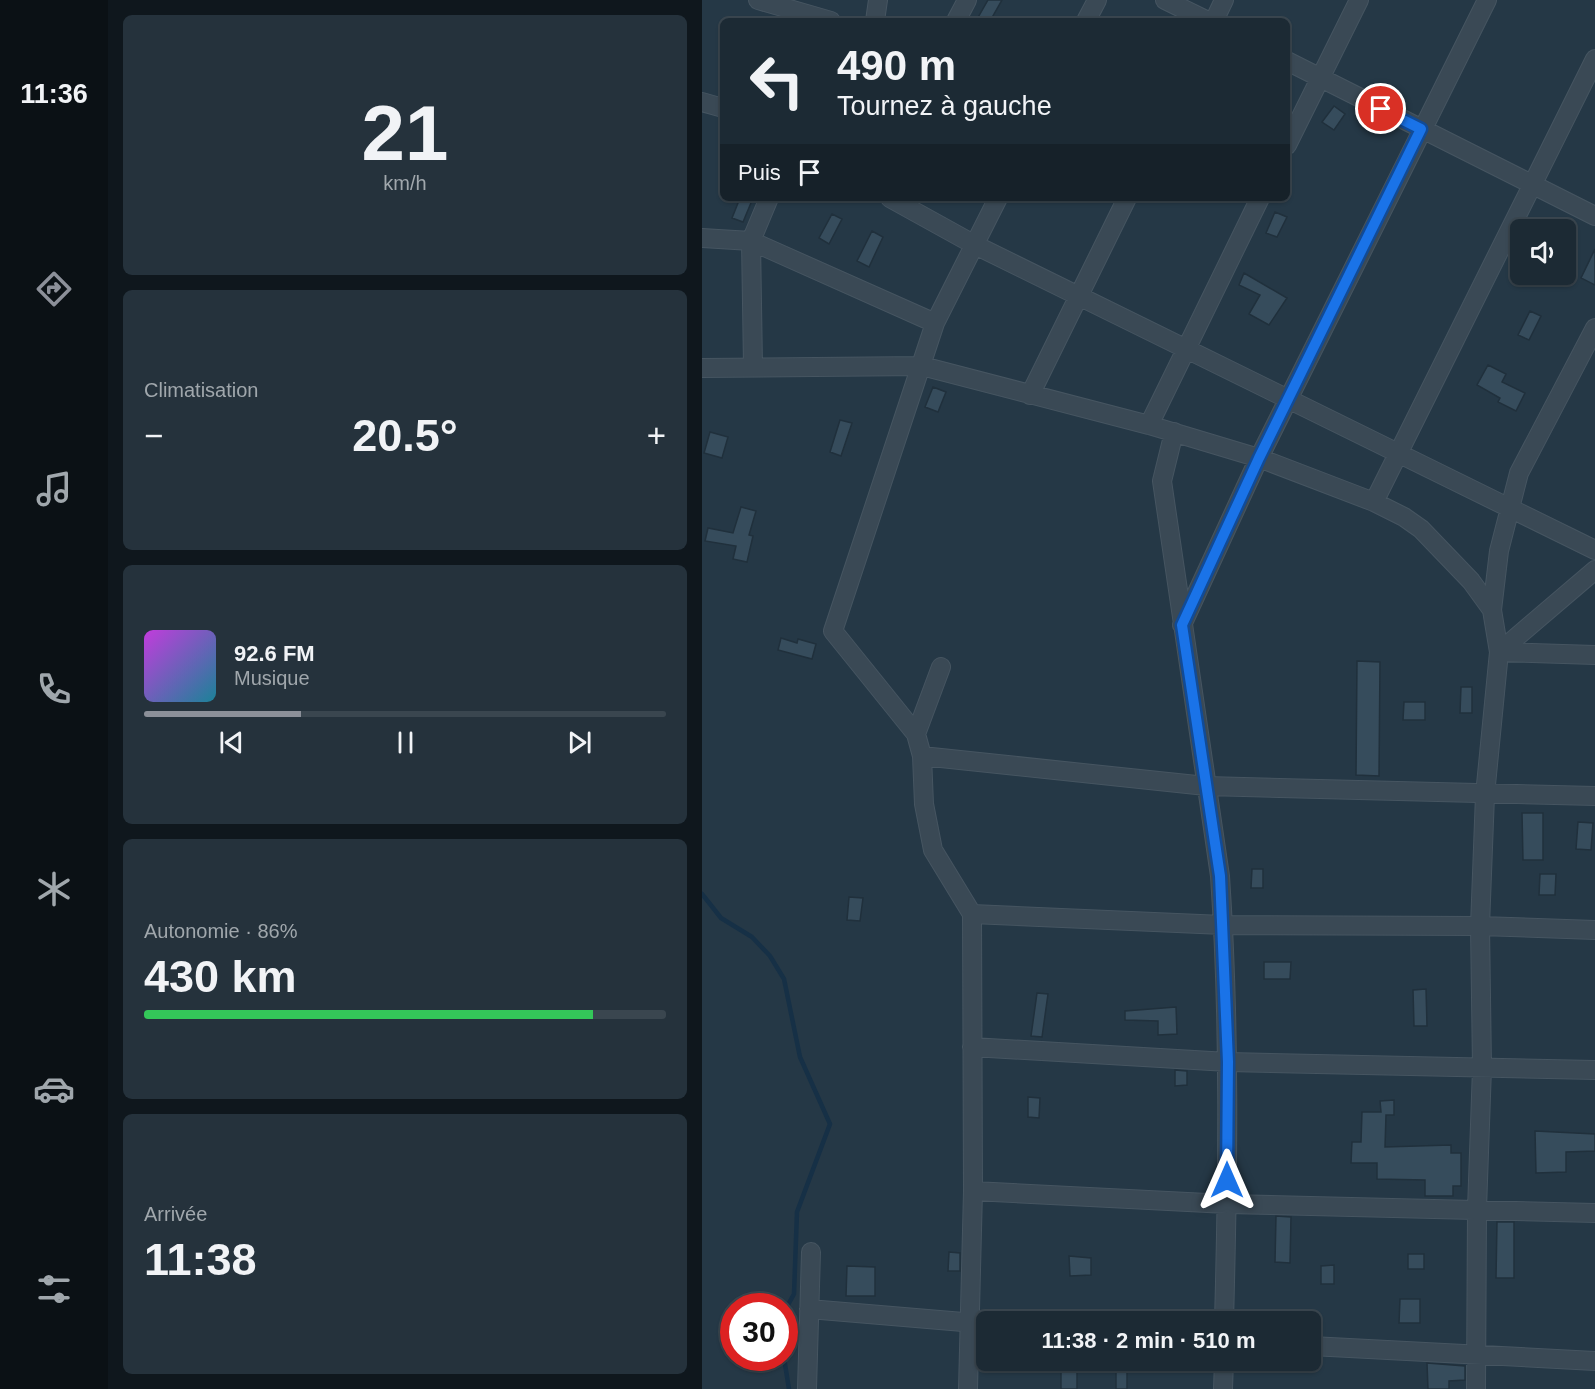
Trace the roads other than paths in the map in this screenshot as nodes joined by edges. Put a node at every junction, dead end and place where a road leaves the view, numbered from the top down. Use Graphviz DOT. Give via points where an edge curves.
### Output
graph roads {
  1 [pos="758,0"];
  2 [pos="878,0"];
  3 [pos="967,0"];
  4 [pos="1096,0"];
  5 [pos="1165,0"];
  6 [pos="1224,0"];
  7 [pos="1359,0"];
  8 [pos="1487,0"];
  9 [pos="821,18"];
  10 [pos="875,18"];
  11 [pos="958,18"];
  12 [pos="1087,18"];
  13 [pos="1202,18"];
  14 [pos="1215,18"];
  15 [pos="1595,59"];
  16 [pos="1290,63"];
  17 [pos="1321,79"];
  18 [pos="702,102"];
  19 [pos="720,107"];
  20 [pos="1421,129"];
  21 [pos="1290,139"];
  22 [pos="1533,184"];
  23 [pos="768,201"];
  24 [pos="896,201"];
  25 [pos="996,201"];
  26 [pos="1126,201"];
  27 [pos="1259,201"];
  28 [pos="1595,216"];
  29 [pos="702,238"];
  30 [pos="751,241"];
  31 [pos="975,244"];
  32 [pos="1079,295"];
  33 [pos="935,323"];
  34 [pos="1595,328"];
  35 [pos="1186,348"];
  36 [pos="753,366"];
  37 [pos="922,366"];
  38 [pos="702,368"];
  39 [pos="1030,395"];
  40 [pos="1288,398"];
  41 [pos="1149,425"];
  42 [pos="1174,432"];
  43 [pos="1398,453"];
  44 [pos="1259,458"];
  45 [pos="1374,502"];
  46 [pos="1509,508"];
  47 [pos="1595,550"];
  48 [pos="1595,570"];
  49 [pos="1492,610"];
  50 [pos="1182,625"];
  51 [pos="1498,652"];
  52 [pos="1595,655"];
  53 [pos="941,667"];
  54 [pos="916,734"];
  55 [pos="922,756"];
  56 [pos="1206,786"];
  57 [pos="1485,795"];
  58 [pos="1595,796"];
  59 [pos="972,914"];
  60 [pos="1223,925"];
  61 [pos="1480,926"];
  62 [pos="1595,930"];
  63 [pos="972,1047"];
  64 [pos="1228,1062"];
  65 [pos="1482,1068"];
  66 [pos="1595,1070"];
  67 [pos="973,1191"];
  68 [pos="1227,1204"];
  69 [pos="1477,1209"];
  70 [pos="1595,1213"];
  71 [pos="811,1252"];
  72 [pos="809,1309"];
  73 [pos="978,1311"];
  74 [pos="1224,1311"];
  75 [pos="976,1324"];
  76 [pos="976,1342"];
  77 [pos="1321,1347"];
  78 [pos="1477,1356"];
  79 [pos="1595,1361"];
  80 [pos="1224,1371"];
  81 [pos="807,1389"];
  82 [pos="968,1389"];
  83 [pos="1223,1389"];
  84 [pos="1476,1389"];
  1 -- 9 [label="street"];
  2 -- 10 [label="street"];
  3 -- 11 [label="street"];
  4 -- 12 [label="street"];
  5 -- 13 [label="street"];
  6 -- 14 [label="street"];
  7 -- 17 [label="street"];
  8 -- 20 [label="street"];
  15 -- 22 [label="street"];
  16 -- 17 [label="street"];
  17 -- 20 [label="street"];
  17 -- 21 [label="street"];
  18 -- 19 [label="street"];
  20 -- 22 [label="street"];
  20 -- 40 [label="street"];
  22 -- 28 [label="street"];
  22 -- 43 [label="street"];
  23 -- 30 [label="street"];
  24 -- 31 [label="street"];
  25 -- 31 [label="street"];
  26 -- 32 [label="street"];
  27 -- 35 [label="street"];
  29 -- 30 [label="street"];
  30 -- 33 [label="street"];
  30 -- 36 [label="street"];
  31 -- 32 [label="street"];
  31 -- 33 [label="street"];
  32 -- 35 [label="street"];
  32 -- 39 [label="street"];
  33 -- 37 [label="street"];
  34 -- 46 [label="street" via="1519,473"];
  35 -- 40 [label="street"];
  35 -- 41 [label="street"];
  36 -- 37 [label="street"];
  36 -- 38 [label="street"];
  37 -- 39 [label="street"];
  37 -- 54 [label="street" via="833,631"];
  39 -- 41 [label="street"];
  40 -- 43 [label="street"];
  40 -- 44 [label="street"];
  41 -- 42 [label="street"];
  42 -- 44 [label="street"];
  42 -- 50 [label="street" via="1162,481"];
  43 -- 45 [label="street"];
  43 -- 46 [label="street"];
  44 -- 45 [label="street"];
  44 -- 50 [label="street"];
  45 -- 49 [label="street" via="1421,529 1471,581"];
  46 -- 47 [label="street"];
  46 -- 49 [label="street"];
  48 -- 51 [label="street"];
  49 -- 51 [label="street"];
  50 -- 56 [label="street"];
  51 -- 52 [label="street"];
  51 -- 57 [label="street"];
  53 -- 54 [label="street"];
  54 -- 55 [label="street"];
  55 -- 56 [label="street"];
  55 -- 59 [label="street" via="924,804 933,850"];
  56 -- 57 [label="street"];
  56 -- 60 [label="street"];
  57 -- 58 [label="street"];
  57 -- 61 [label="street"];
  59 -- 60 [label="street"];
  59 -- 63 [label="street"];
  60 -- 61 [label="street"];
  60 -- 64 [label="street"];
  61 -- 62 [label="street"];
  61 -- 65 [label="street"];
  63 -- 64 [label="street"];
  63 -- 67 [label="street"];
  64 -- 65 [label="street"];
  64 -- 68 [label="street"];
  65 -- 66 [label="street"];
  65 -- 69 [label="street"];
  67 -- 68 [label="street"];
  67 -- 73 [label="street"];
  68 -- 69 [label="street"];
  68 -- 74 [label="street"];
  69 -- 70 [label="street"];
  69 -- 78 [label="street"];
  71 -- 72 [label="street"];
  72 -- 75 [label="street"];
  72 -- 81 [label="street"];
  76 -- 82 [label="street"];
  77 -- 78 [label="street"];
  78 -- 79 [label="street"];
  78 -- 84 [label="street"];
  80 -- 83 [label="street"];
}
